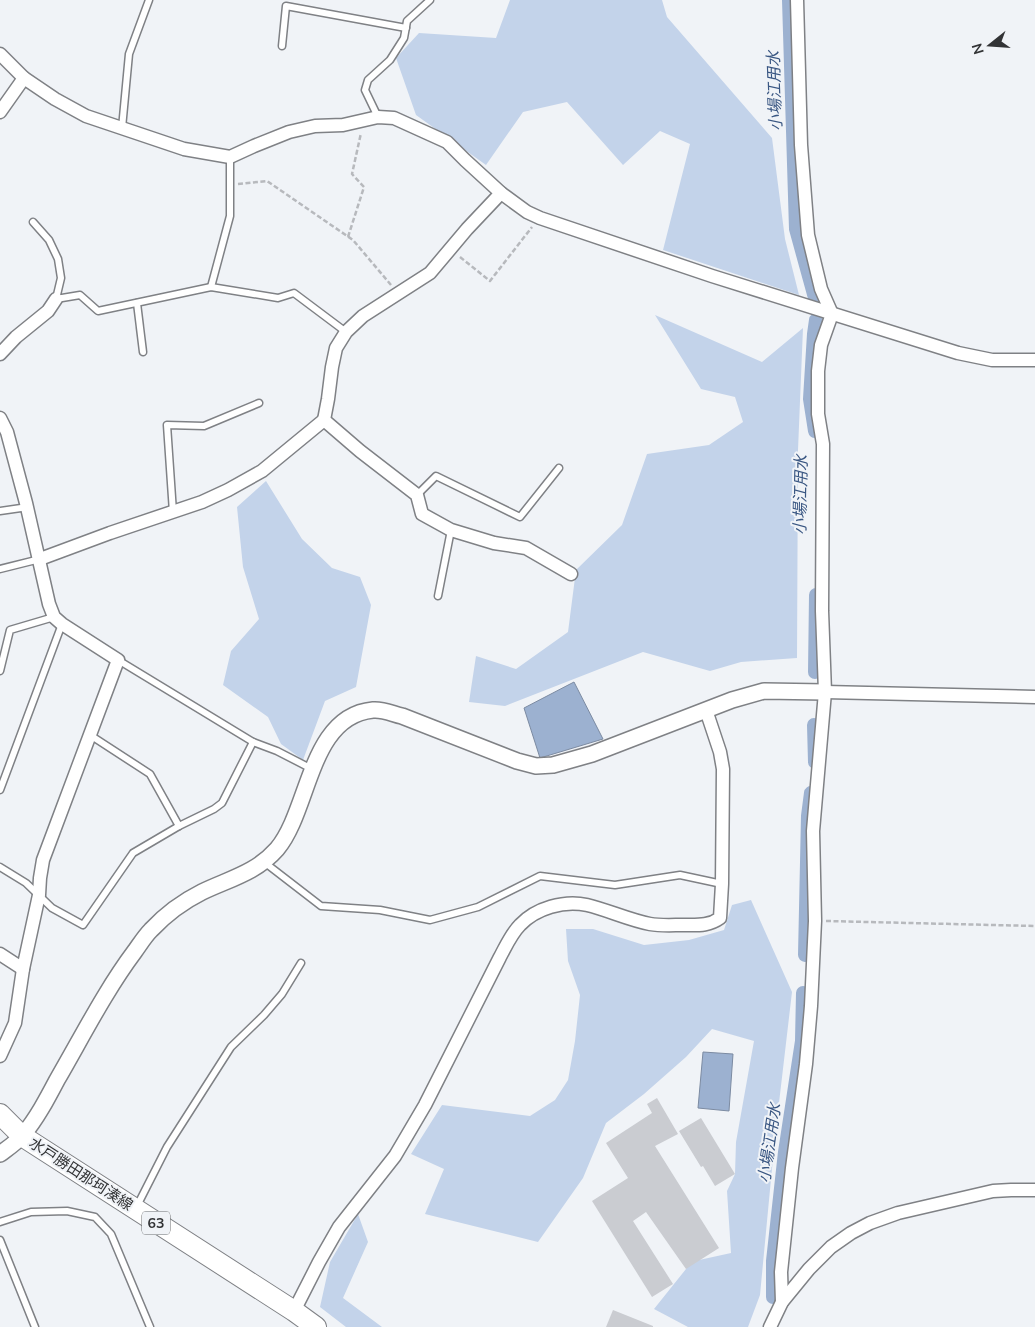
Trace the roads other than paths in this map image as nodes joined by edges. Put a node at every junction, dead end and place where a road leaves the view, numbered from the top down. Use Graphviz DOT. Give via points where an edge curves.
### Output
graph roads {
  1 [pos="149,0"];
  2 [pos="430,0"];
  3 [pos="797,0"];
  4 [pos="406,28"];
  5 [pos="282,46"];
  6 [pos="0,54"];
  7 [pos="24,78"];
  8 [pos="0,112"];
  9 [pos="378,117"];
  10 [pos="122,128"];
  11 [pos="230,157"];
  12 [pos="501,193"];
  13 [pos="33,222"];
  14 [pos="211,287"];
  15 [pos="56,299"];
  16 [pos="138,303"];
  17 [pos="832,314"];
  18 [pos="346,332"];
  19 [pos="143,352"];
  20 [pos="0,354"];
  21 [pos="1035,360"];
  22 [pos="259,403"];
  23 [pos="0,418"];
  24 [pos="324,420"];
  25 [pos="4,432"];
  26 [pos="559,468"];
  27 [pos="417,495"];
  28 [pos="28,507"];
  29 [pos="0,512"];
  30 [pos="173,512"];
  31 [pos="451,530"];
  32 [pos="40,559"];
  33 [pos="0,569"];
  34 [pos="571,574"];
  35 [pos="438,596"];
  36 [pos="58,620"];
  37 [pos="118,660"];
  38 [pos="0,671"];
  39 [pos="825,692"];
  40 [pos="1035,697"];
  41 [pos="706,710"];
  42 [pos="90,734"];
  43 [pos="253,742"];
  44 [pos="313,770"];
  45 [pos="0,790"];
  46 [pos="179,826"];
  47 [pos="264,862"];
  48 [pos="0,867"];
  49 [pos="722,884"];
  50 [pos="39,895"];
  51 [pos="0,954"];
  52 [pos="302,963"];
  53 [pos="23,968"];
  54 [pos="0,1056"];
  55 [pos="0,1114"];
  56 [pos="22,1136"];
  57 [pos="0,1154"];
  58 [pos="1035,1190"];
  59 [pos="136,1210"];
  60 [pos="0,1222"];
  61 [pos="0,1240"];
  62 [pos="782,1302"];
  63 [pos="294,1311"];
  64 [pos="35,1327"];
  65 [pos="150,1327"];
  66 [pos="316,1327"];
  67 [pos="770,1327"];
  1 -- 10 [label="lane" via="129,54"];
  2 -- 4 [label="lane" via="407,21"];
  3 -- 17 [label="street" via="801,145 808,235 821,289"];
  4 -- 5 [label="lane" via="286,6"];
  4 -- 9 [label="lane" via="404,38 390,60 368,80 365,90"];
  6 -- 7 [label="street"];
  7 -- 8 [label="street"];
  7 -- 10 [label="street" via="86,116"];
  9 -- 11 [label="street" via="289,132"];
  9 -- 12 [label="street" via="394,118 447,142"];
  10 -- 11 [label="street" via="184,149"];
  11 -- 14 [label="lane" via="230,216"];
  12 -- 17 [label="street" via="540,218"];
  12 -- 18 [label="street" via="430,273 363,316"];
  13 -- 15 [label="lane" via="49,240 58,259 61,278"];
  14 -- 16 [label="lane"];
  14 -- 18 [label="lane" via="278,298 294,293"];
  15 -- 16 [label="lane" via="80,295 98,311"];
  15 -- 20 [label="street" via="48,311"];
  16 -- 19 [label="lane"];
  17 -- 21 [label="street" via="958,354 992,360"];
  17 -- 39 [label="street" via="821,345 818,371 818,414 824,444 822,611"];
  18 -- 24 [label="street" via="336,348"];
  22 -- 30 [label="lane" via="204,426 167,425"];
  23 -- 25 [label="street"];
  24 -- 27 [label="street"];
  24 -- 30 [label="street" via="262,471 202,502"];
  25 -- 28 [label="street"];
  26 -- 27 [label="lane" via="520,517 436,476"];
  27 -- 31 [label="street" via="422,514"];
  28 -- 29 [label="lane"];
  28 -- 32 [label="street"];
  30 -- 32 [label="street"];
  31 -- 34 [label="street" via="494,543 526,548"];
  31 -- 35 [label="lane"];
  32 -- 33 [label="lane"];
  32 -- 36 [label="street" via="49,604"];
  36 -- 37 [label="street"];
  36 -- 38 [label="lane" via="10,630"];
  36 -- 45 [label="lane"];
  37 -- 42 [label="street"];
  37 -- 43 [label="lane"];
  39 -- 40 [label="street"];
  39 -- 41 [label="street" via="764,691"];
  39 -- 62 [label="street" via="813,831 815,921 812,1006 781,1272"];
  41 -- 44 [label="street" via="592,754 536,766 402,716 374,710 346,719 334,730 321,749"];
  41 -- 49 [label="street" via="723,769"];
  42 -- 46 [label="lane" via="150,774"];
  42 -- 50 [label="street" via="43,860"];
  43 -- 44 [label="lane"];
  43 -- 46 [label="lane" via="222,802"];
  44 -- 47 [label="street" via="286,834"];
  46 -- 50 [label="lane" via="132,853 83,925 52,908"];
  47 -- 49 [label="lane" via="321,906 380,910 430,920 478,907 540,876 616,885 680,875"];
  47 -- 56 [label="street" via="201,893 151,930 118,973 41,1110"];
  48 -- 50 [label="lane"];
  49 -- 63 [label="street" via="720,918 713,923 649,924 585,904 566,903 548,907 520,924 425,1105 395,1156 339,1227"];
  50 -- 53 [label="street"];
  51 -- 53 [label="street"];
  52 -- 59 [label="lane" via="282,994 231,1047 167,1148"];
  53 -- 54 [label="street" via="15,1024"];
  55 -- 56 [label="main road, 水戸勝田那珂湊線 / 63"];
  56 -- 57 [label="street"];
  56 -- 59 [label="main road, 水戸勝田那珂湊線 / 63"];
  58 -- 62 [label="street" via="993,1192 898,1213 870,1223 831,1247"];
  59 -- 63 [label="main road, 水戸勝田那珂湊線 / 63"];
  60 -- 65 [label="lane" via="31,1212 67,1211 95,1217 111,1234"];
  61 -- 64 [label="lane"];
  62 -- 67 [label="street"];
  63 -- 66 [label="main road, 水戸勝田那珂湊線 / 63"];
}
